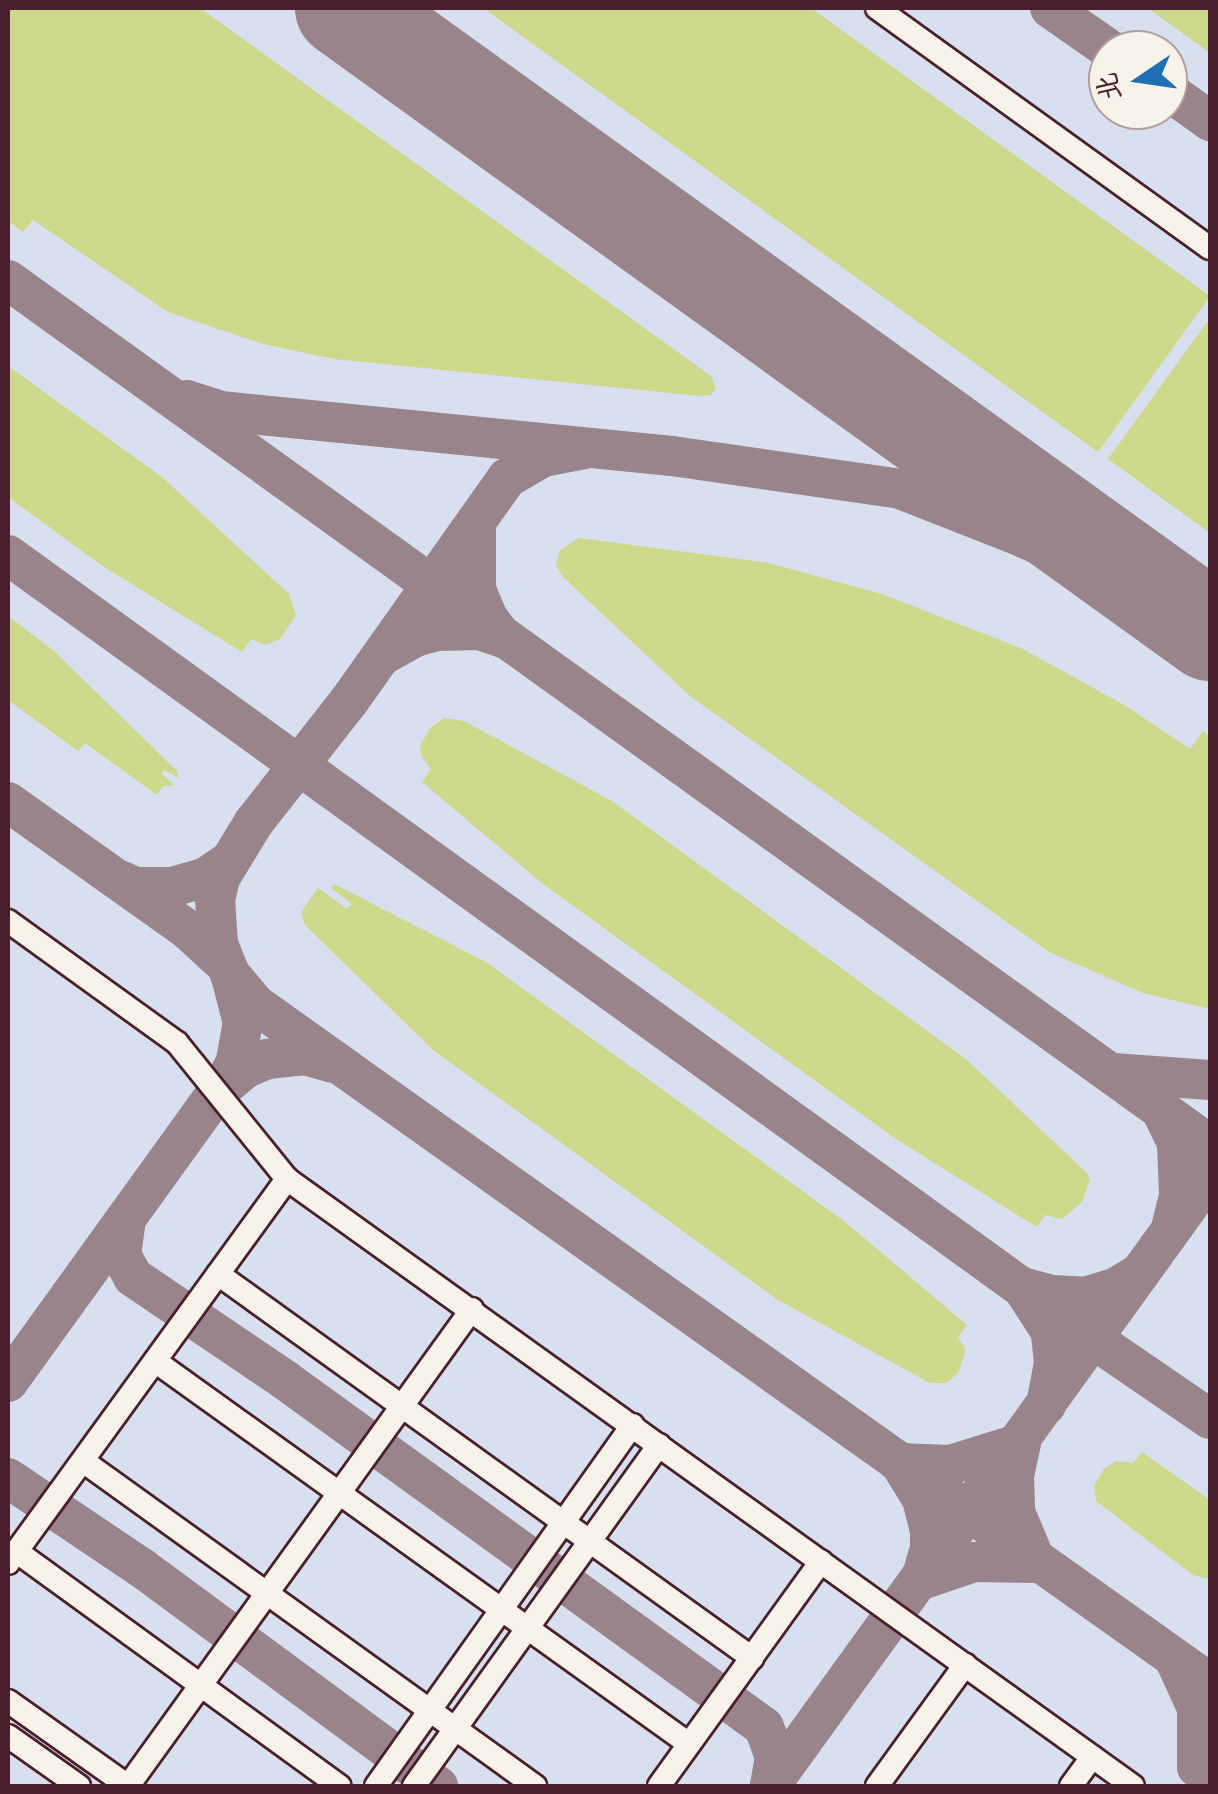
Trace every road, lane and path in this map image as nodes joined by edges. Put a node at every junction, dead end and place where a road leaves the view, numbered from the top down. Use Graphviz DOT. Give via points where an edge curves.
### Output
graph roads {
  1 [pos="877,8"];
  2 [pos="1210,248"];
  3 [pos="8,921"];
  4 [pos="287,1178"];
  5 [pos="218,1274"];
  6 [pos="472,1309"];
  7 [pos="155,1361"];
  8 [pos="402,1404"];
  9 [pos="633,1425"];
  10 [pos="659,1445"];
  11 [pos="83,1461"];
  12 [pos="339,1492"];
  13 [pos="567,1522"];
  14 [pos="591,1540"];
  15 [pos="12,1557"];
  16 [pos="821,1562"];
  17 [pos="267,1594"];
  18 [pos="502,1609"];
  19 [pos="526,1626"];
  20 [pos="752,1658"];
  21 [pos="965,1665"];
  22 [pos="200,1684"];
  23 [pos="8,1702"];
  24 [pos="430,1710"];
  25 [pos="456,1729"];
  26 [pos="8,1736"];
  27 [pos="689,1744"];
  28 [pos="1092,1757"];
  29 [pos="79,1786"];
  30 [pos="128,1786"];
  31 [pos="340,1786"];
  32 [pos="376,1786"];
  33 [pos="414,1786"];
  34 [pos="534,1786"];
  35 [pos="659,1786"];
  36 [pos="878,1786"];
  37 [pos="1071,1786"];
  38 [pos="1132,1786"];
  1 -- 2 [label="lane"];
  3 -- 4 [label="lane" via="177,1044"];
  4 -- 5 [label="lane"];
  4 -- 6 [label="lane"];
  5 -- 7 [label="lane"];
  5 -- 8 [label="lane"];
  6 -- 8 [label="lane"];
  6 -- 9 [label="lane"];
  7 -- 11 [label="lane"];
  7 -- 12 [label="lane"];
  8 -- 12 [label="lane"];
  8 -- 13 [label="lane"];
  9 -- 10 [label="lane"];
  9 -- 13 [label="lane"];
  10 -- 14 [label="lane"];
  10 -- 16 [label="lane"];
  11 -- 15 [label="lane"];
  11 -- 17 [label="lane"];
  12 -- 17 [label="lane"];
  12 -- 18 [label="lane"];
  13 -- 14 [label="lane"];
  13 -- 18 [label="lane"];
  14 -- 19 [label="lane"];
  14 -- 20 [label="lane"];
  15 -- 22 [label="lane"];
  16 -- 20 [label="lane"];
  16 -- 21 [label="lane"];
  17 -- 22 [label="lane"];
  17 -- 24 [label="lane"];
  18 -- 19 [label="lane"];
  18 -- 24 [label="lane"];
  19 -- 25 [label="lane"];
  19 -- 27 [label="lane"];
  20 -- 27 [label="lane"];
  21 -- 28 [label="lane"];
  21 -- 36 [label="lane"];
  22 -- 30 [label="lane"];
  22 -- 31 [label="lane"];
  23 -- 30 [label="lane"];
  24 -- 25 [label="lane"];
  24 -- 32 [label="lane"];
  25 -- 33 [label="lane"];
  25 -- 34 [label="lane"];
  26 -- 29 [label="lane"];
  27 -- 35 [label="lane"];
  28 -- 37 [label="lane"];
  28 -- 38 [label="lane"];
}
